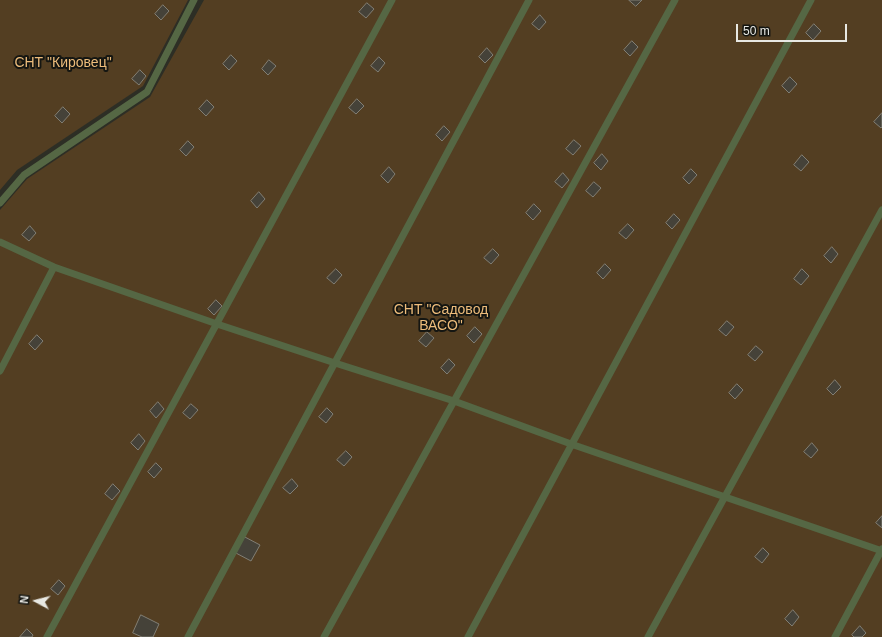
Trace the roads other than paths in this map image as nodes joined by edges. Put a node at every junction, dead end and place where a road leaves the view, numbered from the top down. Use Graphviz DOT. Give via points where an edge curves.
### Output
graph roads {
  1 [pos="194,0"];
  2 [pos="392,0"];
  3 [pos="529,0"];
  4 [pos="675,0"];
  5 [pos="812,0"];
  6 [pos="0,203"];
  7 [pos="882,210"];
  8 [pos="0,242"];
  9 [pos="54,267"];
  10 [pos="217,324"];
  11 [pos="335,363"];
  12 [pos="0,371"];
  13 [pos="454,401"];
  14 [pos="571,444"];
  15 [pos="724,497"];
  16 [pos="882,550"];
  17 [pos="47,637"];
  18 [pos="188,637"];
  19 [pos="324,637"];
  20 [pos="468,637"];
  21 [pos="648,637"];
  22 [pos="835,637"];
  1 -- 6 [label="lane" via="147,92 24,175"];
  2 -- 10 [label="lane"];
  3 -- 11 [label="lane"];
  4 -- 13 [label="lane"];
  5 -- 14 [label="lane"];
  7 -- 15 [label="lane"];
  8 -- 9 [label="lane"];
  9 -- 10 [label="lane"];
  9 -- 12 [label="lane"];
  10 -- 11 [label="lane"];
  10 -- 17 [label="lane"];
  11 -- 13 [label="lane"];
  11 -- 18 [label="lane"];
  13 -- 14 [label="lane"];
  13 -- 19 [label="lane"];
  14 -- 15 [label="lane"];
  14 -- 20 [label="lane"];
  15 -- 16 [label="lane"];
  15 -- 21 [label="lane"];
  16 -- 22 [label="lane"];
}
